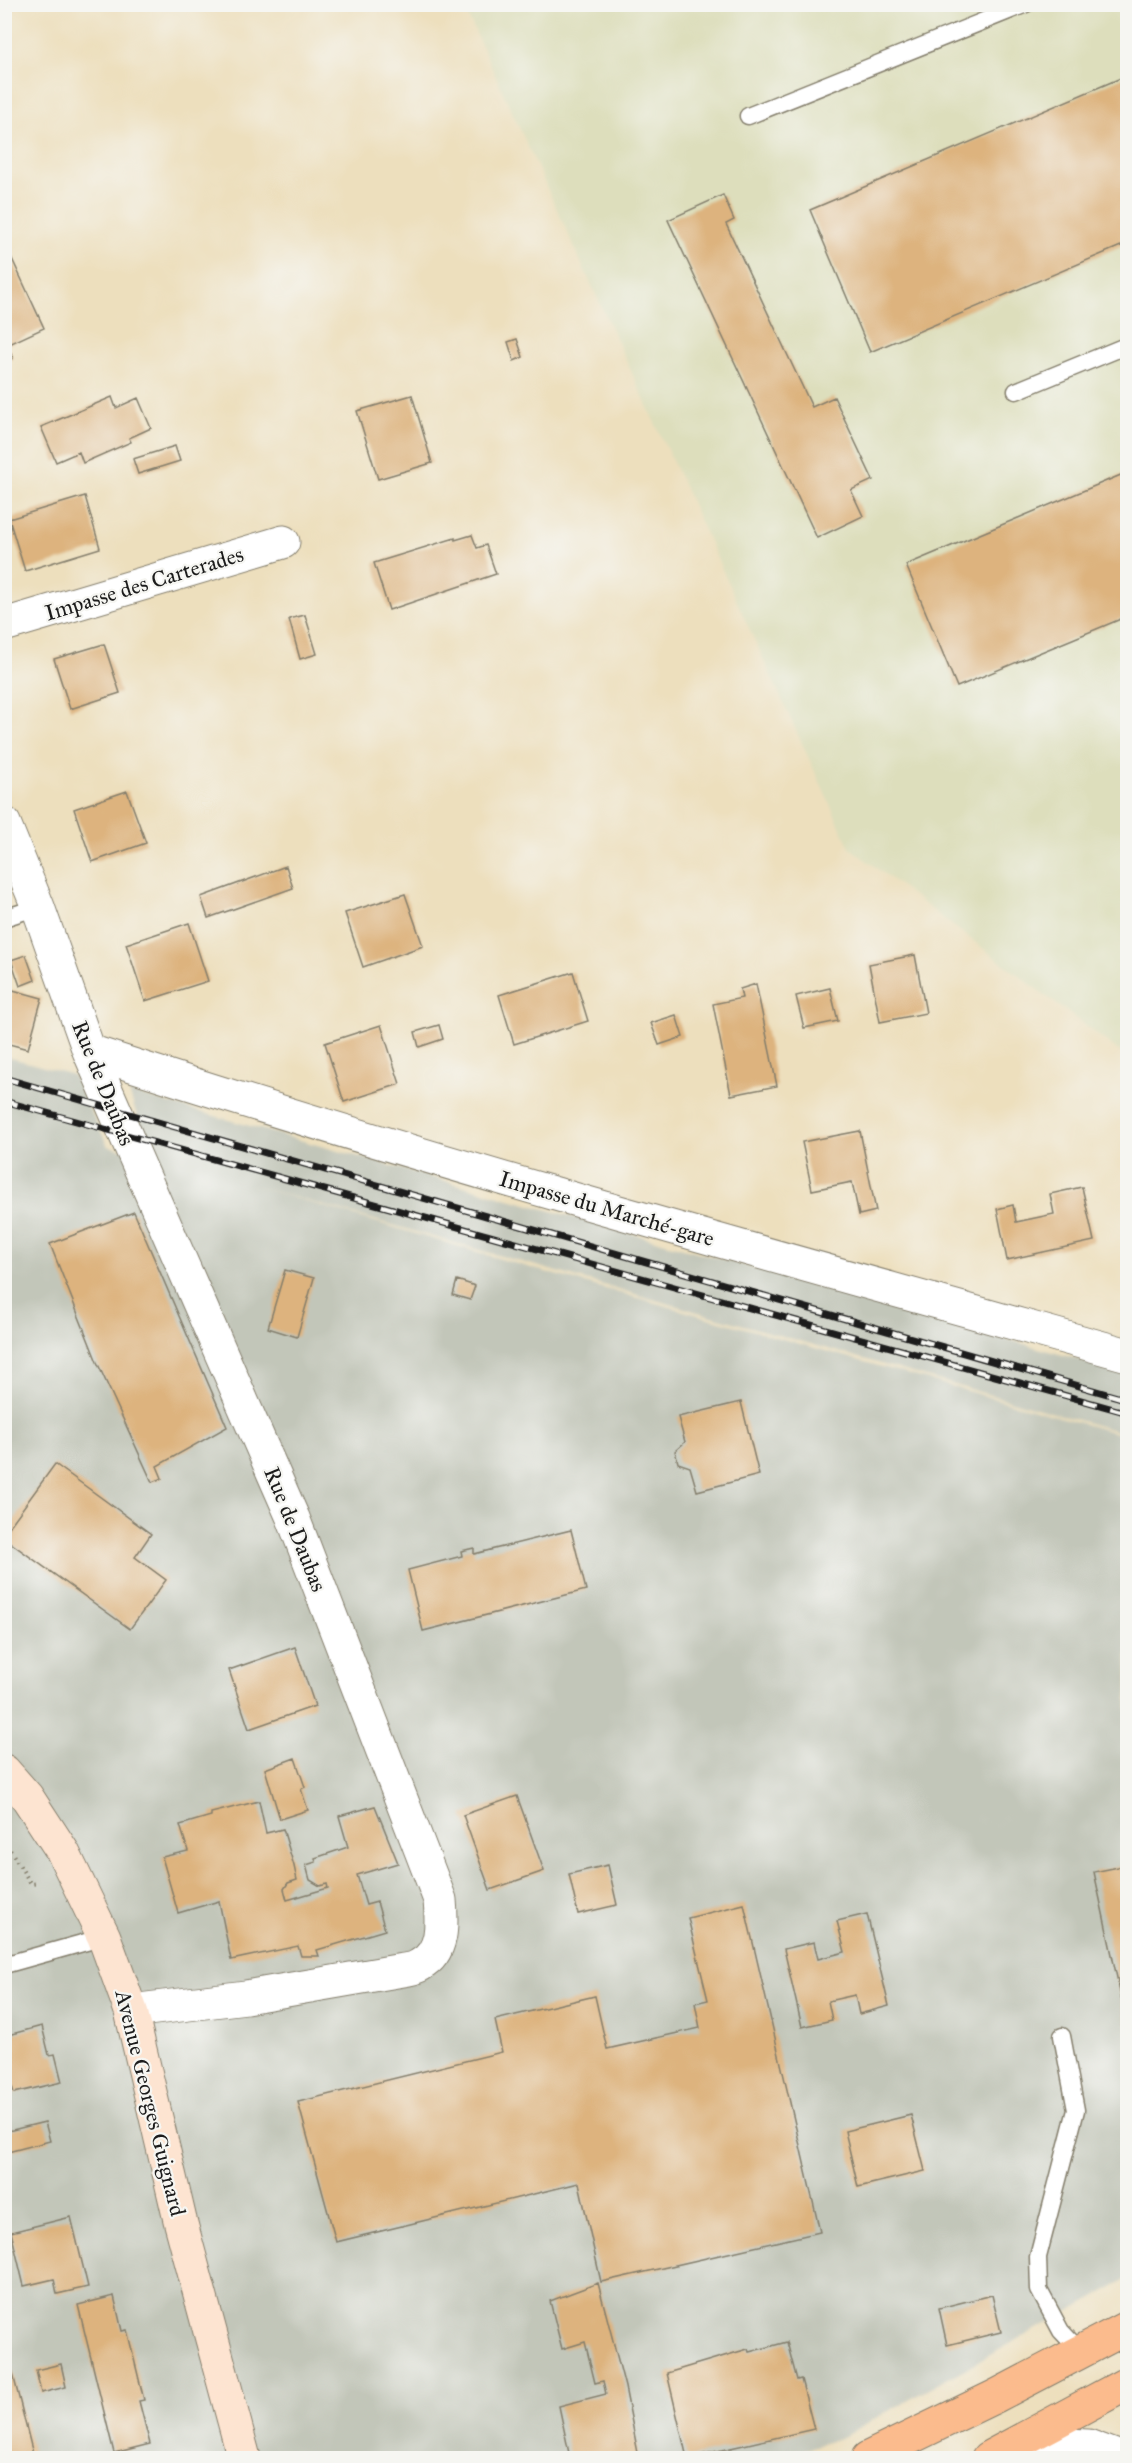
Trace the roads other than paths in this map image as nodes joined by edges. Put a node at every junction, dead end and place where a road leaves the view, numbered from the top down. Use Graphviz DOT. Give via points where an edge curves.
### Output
graph roads {
  1 [pos="1026,4"];
  2 [pos="748,116"];
  3 [pos="1128,345"];
  4 [pos="1016,391"];
  5 [pos="283,542"];
  6 [pos="4,625"];
  7 [pos="4,823"];
  8 [pos="38,907"];
  9 [pos="4,918"];
  10 [pos="89,1051"];
  11 [pos="1128,1355"];
  12 [pos="4,1771"];
  13 [pos="104,1937"];
  14 [pos="4,1965"];
  15 [pos="131,2011"];
  16 [pos="1062,2036"];
  17 [pos="1128,2327"];
  18 [pos="1082,2352"];
  19 [pos="1128,2383"];
  20 [pos="1020,2443"];
  21 [pos="244,2458"];
  22 [pos="868,2458"];
  23 [pos="988,2458"];
  24 [pos="1120,2458"];
  1 -- 2 [label="lane"];
  3 -- 4 [label="lane"];
  5 -- 6 [label="street, Impasse des Carterades"];
  7 -- 8 [label="street, Rue de Daubas"];
  8 -- 9 [label="lane"];
  8 -- 10 [label="street, Rue de Daubas"];
  10 -- 11 [label="street, Impasse du Marché-gare" via="315,1123 660,1224"];
  10 -- 15 [label="street, Rue de Daubas" via="293,1518 440,1900 443,1928 438,1946 420,1965 246,1997"];
  12 -- 13 [label="street, Avenue Georges Guignard" via="27,1797 63,1852"];
  13 -- 14 [label="lane"];
  13 -- 15 [label="street, Avenue Georges Guignard"];
  15 -- 21 [label="street, Avenue Georges Guignard" via="180,2220"];
  16 -- 18 [label="lane" via="1076,2110 1038,2257 1039,2290 1061,2331"];
  17 -- 18 [label="main road"];
  18 -- 22 [label="main road"];
  19 -- 20 [label="main road"];
  20 -- 23 [label="main road"];
  20 -- 24 [label="street" via="1088,2446"];
}
